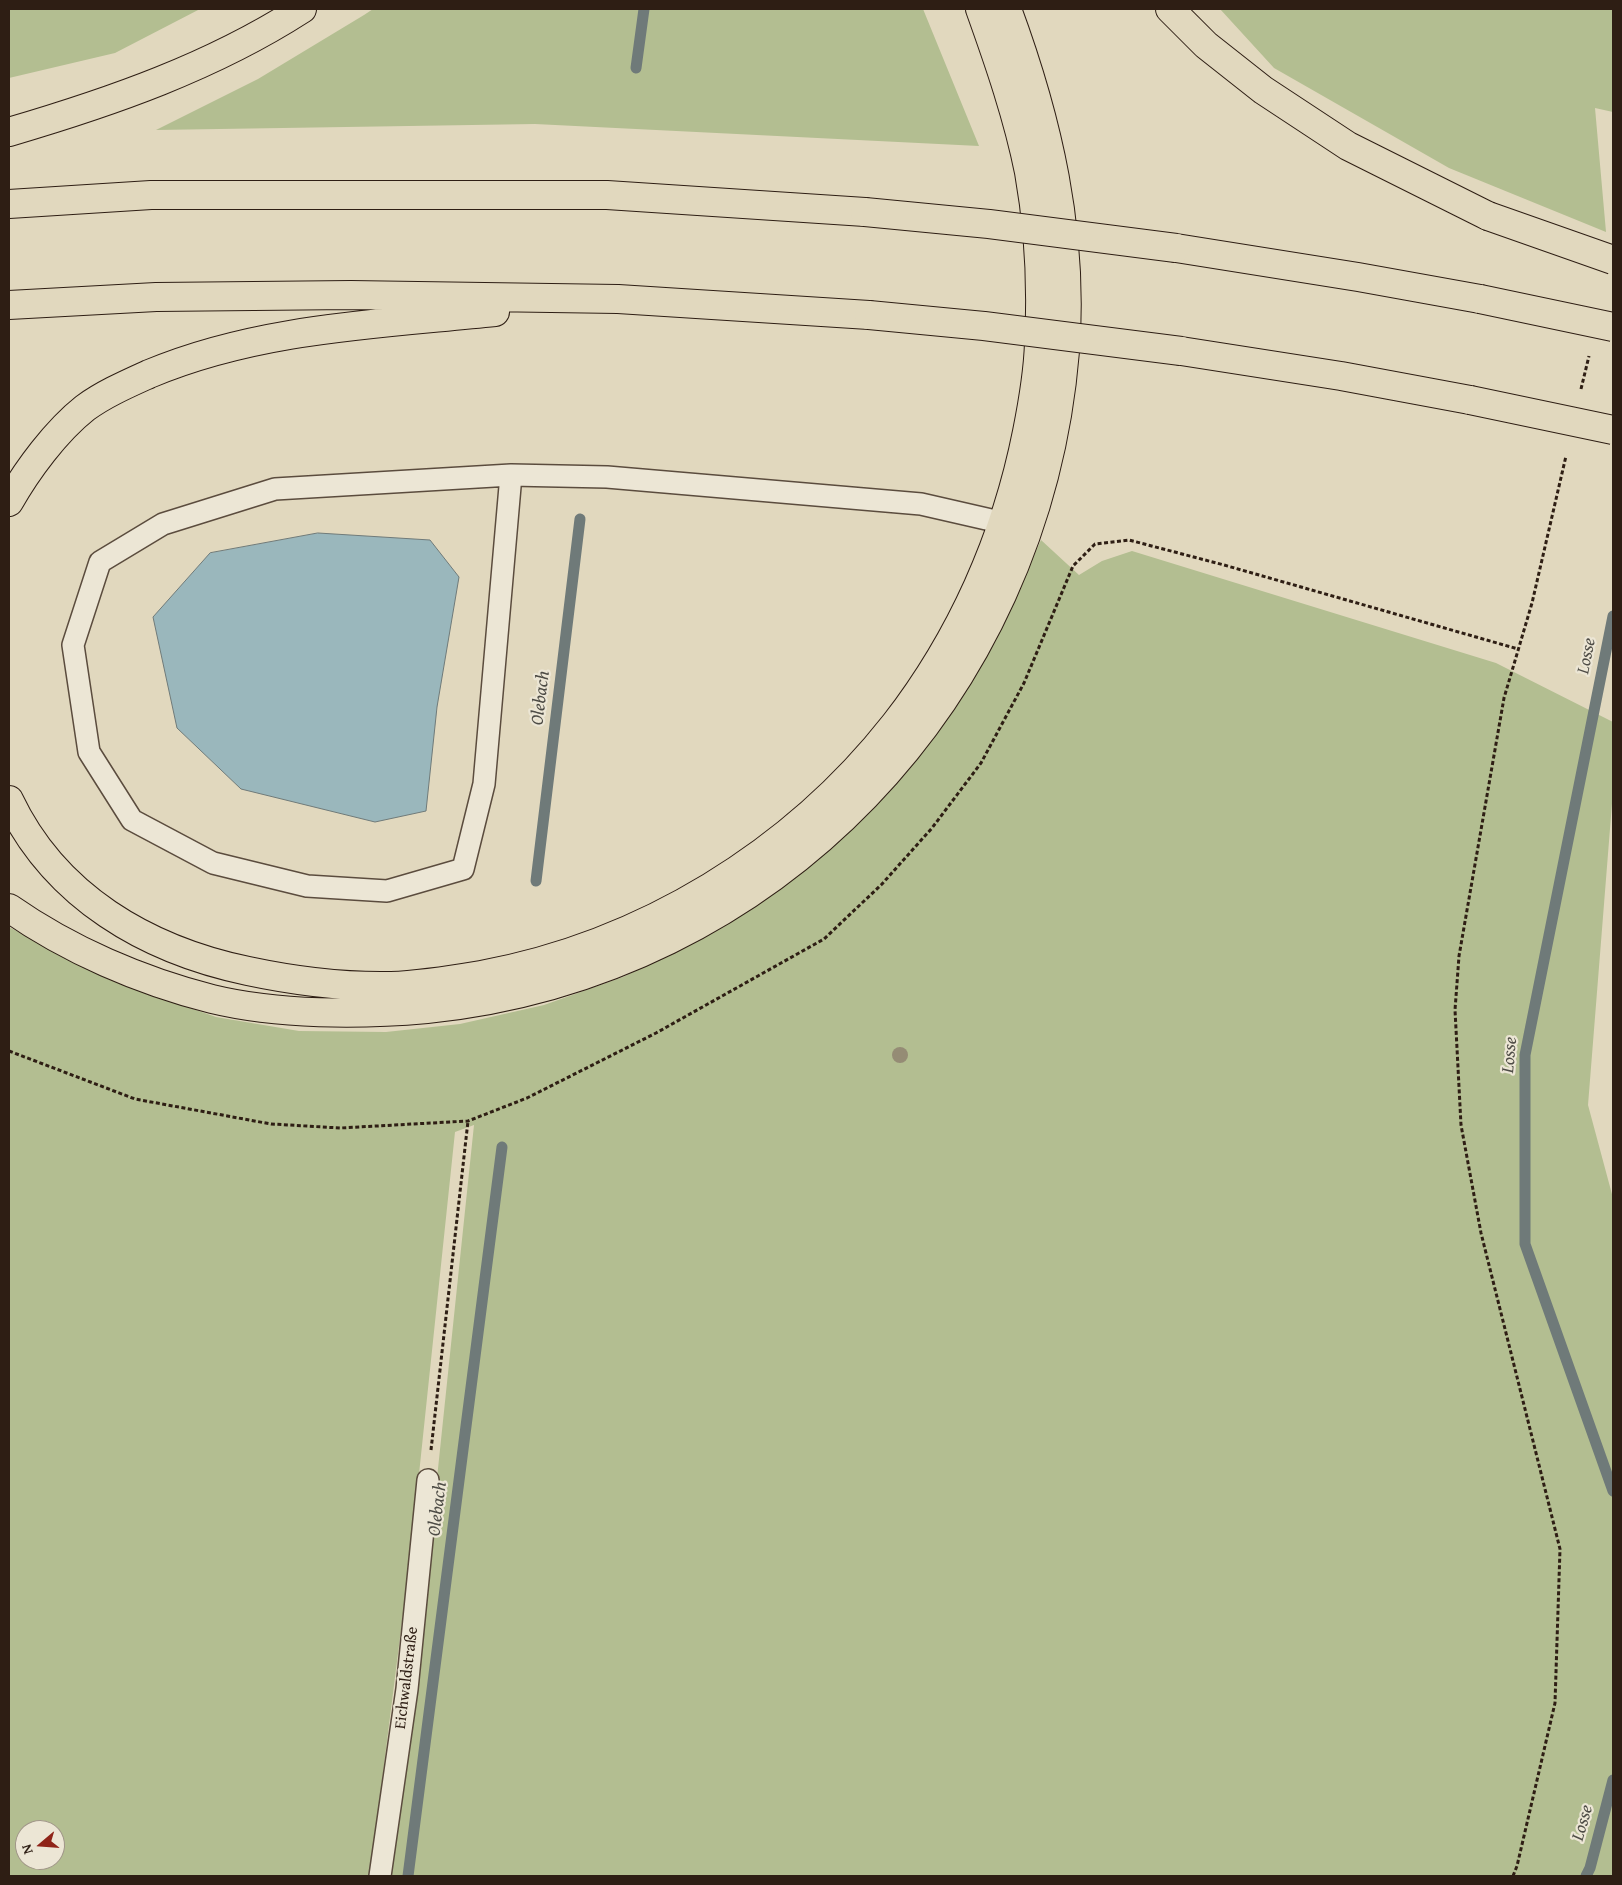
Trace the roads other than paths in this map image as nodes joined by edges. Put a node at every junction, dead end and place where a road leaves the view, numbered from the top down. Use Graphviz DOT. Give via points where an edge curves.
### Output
graph roads {
  1 [pos="302,9"];
  2 [pos="980,9"];
  3 [pos="1007,9"];
  4 [pos="1170,9"];
  5 [pos="9,132"];
  6 [pos="9,204"];
  7 [pos="1613,260"];
  8 [pos="618,299"];
  9 [pos="9,305"];
  10 [pos="1613,327"];
  11 [pos="1613,430"];
  12 [pos="512,474"];
  13 [pos="9,502"];
  14 [pos="1004,522"];
  15 [pos="9,800"];
  16 [pos="9,908"];
  17 [pos="428,1480"];
  18 [pos="380,1876"];
  1 -- 5 [label="highway" via="276,26 206,61 141,89"];
  2 -- 14 [label="highway" via="1015,115 1029,172 1040,288 1039,346 1032,405 1021,462"];
  3 -- 16 [label="highway" via="1040,109 1054,167 1063,227 1065,348 1046,468 1030,526 982,638 916,740 834,828 737,902 630,958 573,979 515,995 395,1012 334,1013 214,999 149,979 83,952"];
  4 -- 7 [label="highway, bridge" via="1206,45 1264,90 1340,141 1488,216"];
  6 -- 10 [label="highway, bridge" via="151,196 607,195 866,212 1176,248 1358,276"];
  8 -- 9 [label="highway" via="332,295 156,297"];
  8 -- 11 [label="highway, bridge" via="869,315 1182,351 1341,376"];
  8 -- 13 [label="highway" via="279,336 224,348 171,365 123,386 85,408 53,440 20,481"];
  12 -- 12 [label="lane" via="484,784 463,869 387,890 306,886 213,863 132,820 89,752 73,645 100,562 163,524 275,490"];
  12 -- 14 [label="lane" via="607,477 920,504"];
  14 -- 15 [label="highway" via="959,626 929,676 895,724 816,809 723,880 673,909 620,934 565,954 452,980 393,986 278,978 220,965 163,945 120,923 80,894 46,859 16,816"];
  17 -- 18 [label="lane, Eichwaldstraße" via="407,1689"];
}
